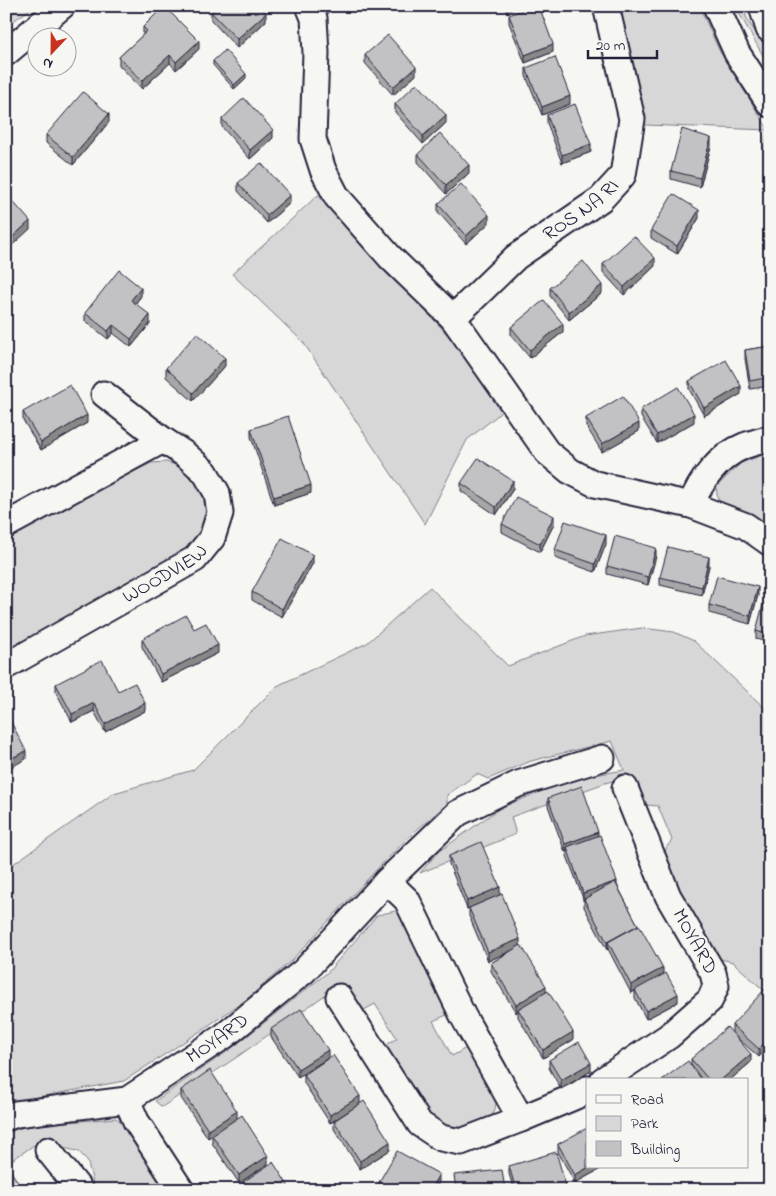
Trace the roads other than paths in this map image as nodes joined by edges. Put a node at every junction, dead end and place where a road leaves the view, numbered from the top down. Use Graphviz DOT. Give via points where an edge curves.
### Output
graph roads {
  1 [pos="62,6"];
  2 [pos="309,6"];
  3 [pos="606,6"];
  4 [pos="716,6"];
  5 [pos="770,9"];
  6 [pos="769,29"];
  7 [pos="6,54"];
  8 [pos="770,104"];
  9 [pos="453,318"];
  10 [pos="104,394"];
  11 [pos="770,438"];
  12 [pos="163,440"];
  13 [pos="690,505"];
  14 [pos="6,524"];
  15 [pos="770,543"];
  16 [pos="6,666"];
  17 [pos="602,758"];
  18 [pos="625,788"];
  19 [pos="387,882"];
  20 [pos="339,997"];
  21 [pos="605,1078"];
  22 [pos="586,1090"];
  23 [pos="127,1100"];
  24 [pos="6,1118"];
  25 [pos="521,1119"];
  26 [pos="48,1150"];
  27 [pos="80,1190"];
  28 [pos="181,1190"];
  1 -- 7 [label="street"];
  2 -- 9 [label="street" via="314,18 316,53 313,139 323,170 337,197 390,256"];
  3 -- 9 [label="street, ROS NA RI" via="632,119 623,175 601,199 516,257"];
  4 -- 8 [label="street" via="738,53"];
  5 -- 6 [label="street" via="763,10"];
  9 -- 13 [label="street" via="548,452 570,472 596,484"];
  10 -- 12 [label="street, WOODVIEW"];
  11 -- 13 [label="street" via="742,447 718,462 697,489"];
  12 -- 14 [label="street"];
  12 -- 16 [label="street, WOODVIEW" via="205,472 217,493 220,513 212,538 195,559"];
  13 -- 15 [label="street" via="746,526"];
  17 -- 19 [label="street, MOYARD" via="518,784 458,814"];
  18 -- 21 [label="street, MOYARD" via="668,896 713,972 716,986 710,1000 669,1036"];
  19 -- 23 [label="street, MOYARD" via="304,971 224,1036"];
  19 -- 25 [label="street" via="407,900 464,1016"];
  20 -- 25 [label="street" via="420,1124 441,1138 461,1142"];
  22 -- 25 [label="street"];
  23 -- 24 [label="street, MOYARD"];
  23 -- 28 [label="street" via="136,1121"];
  26 -- 27 [label="street"];
}
